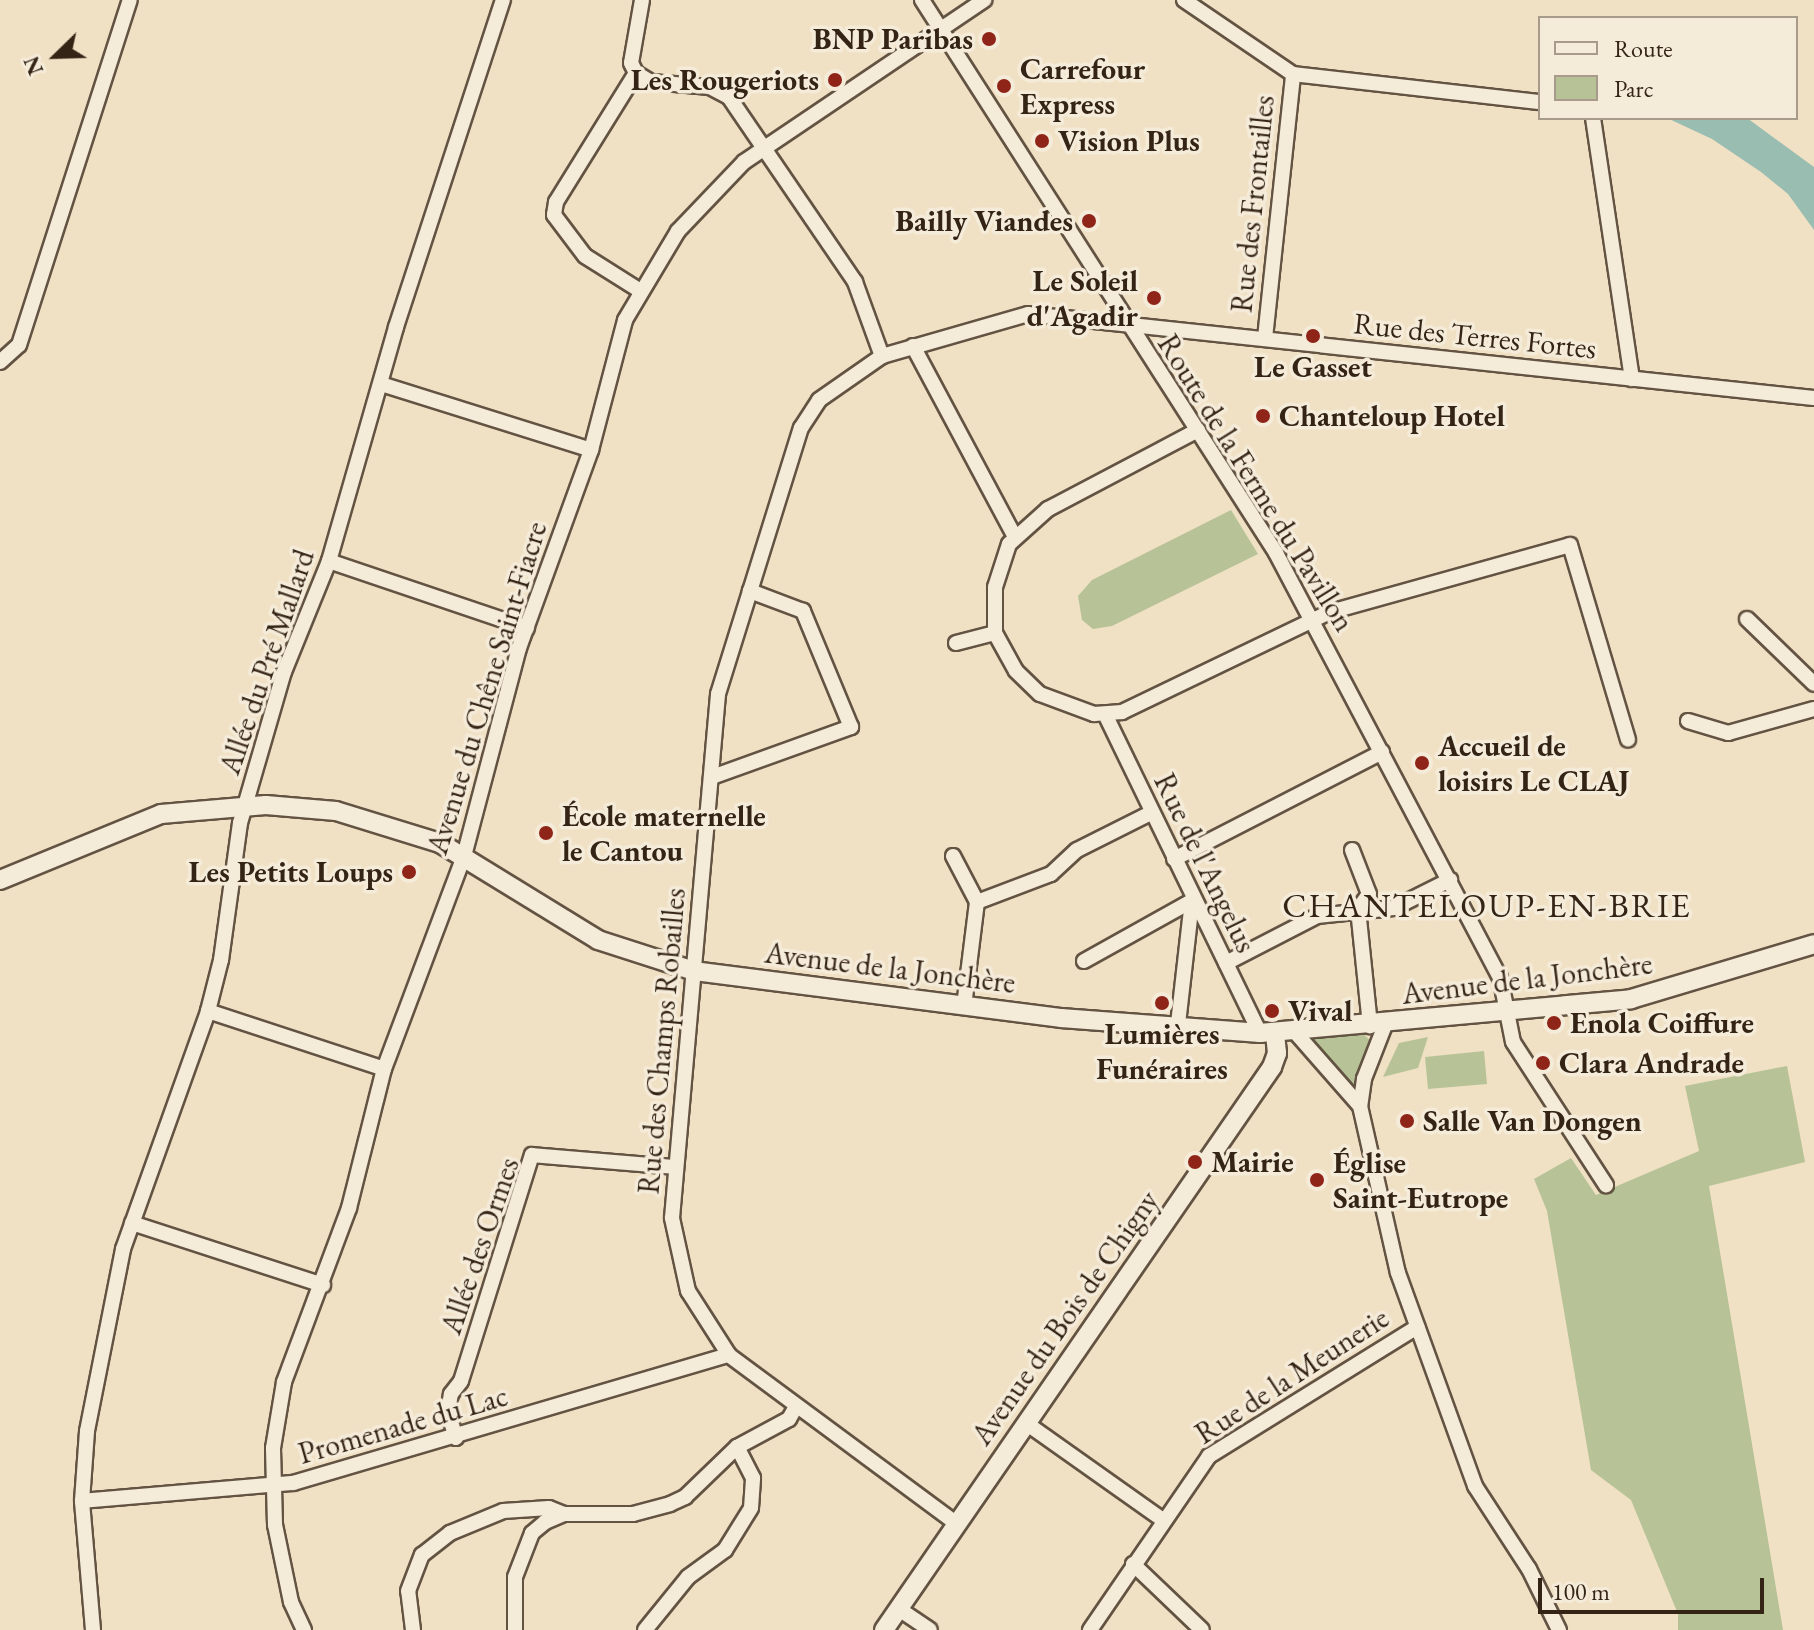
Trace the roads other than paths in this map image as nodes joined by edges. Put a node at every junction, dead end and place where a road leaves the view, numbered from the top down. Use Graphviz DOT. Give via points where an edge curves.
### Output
graph roads {
  1 [pos="130,0"];
  2 [pos="503,0"];
  3 [pos="642,0"];
  4 [pos="922,0"];
  5 [pos="984,0"];
  6 [pos="1184,0"];
  7 [pos="942,27"];
  8 [pos="636,73"];
  9 [pos="1293,74"];
  10 [pos="1538,102"];
  11 [pos="1593,120"];
  12 [pos="765,147"];
  13 [pos="639,290"];
  14 [pos="1130,328"];
  15 [pos="1265,338"];
  16 [pos="913,346"];
  17 [pos="882,356"];
  18 [pos="0,362"];
  19 [pos="1632,379"];
  20 [pos="381,384"];
  21 [pos="1814,398"];
  22 [pos="1198,430"];
  23 [pos="591,450"];
  24 [pos="1014,535"];
  25 [pos="329,561"];
  26 [pos="750,591"];
  27 [pos="1747,619"];
  28 [pos="1313,620"];
  29 [pos="527,628"];
  30 [pos="995,633"];
  31 [pos="956,643"];
  32 [pos="1814,684"];
  33 [pos="1814,709"];
  34 [pos="1106,716"];
  35 [pos="1688,721"];
  36 [pos="1628,740"];
  37 [pos="1382,752"];
  38 [pos="712,777"];
  39 [pos="245,806"];
  40 [pos="1151,813"];
  41 [pos="1352,850"];
  42 [pos="464,856"];
  43 [pos="953,856"];
  44 [pos="1174,859"];
  45 [pos="0,880"];
  46 [pos="1450,880"];
  47 [pos="1192,901"];
  48 [pos="977,902"];
  49 [pos="1358,909"];
  50 [pos="1814,944"];
  51 [pos="1084,961"];
  52 [pos="1226,963"];
  53 [pos="694,971"];
  54 [pos="964,1006"];
  55 [pos="208,1011"];
  56 [pos="1508,1013"];
  57 [pos="1178,1024"];
  58 [pos="1378,1025"];
  59 [pos="1295,1032"];
  60 [pos="1267,1033"];
  61 [pos="384,1069"];
  62 [pos="1360,1106"];
  63 [pos="676,1167"];
  64 [pos="1606,1185"];
  65 [pos="132,1223"];
  66 [pos="323,1285"];
  67 [pos="1417,1327"];
  68 [pos="729,1355"];
  69 [pos="795,1408"];
  70 [pos="1026,1423"];
  71 [pos="456,1438"];
  72 [pos="737,1447"];
  73 [pos="272,1487"];
  74 [pos="82,1501"];
  75 [pos="564,1514"];
  76 [pos="1163,1520"];
  77 [pos="957,1524"];
  78 [pos="1133,1564"];
  79 [pos="899,1609"];
  80 [pos="93,1630"];
  81 [pos="304,1630"];
  82 [pos="413,1630"];
  83 [pos="515,1630"];
  84 [pos="645,1630"];
  85 [pos="884,1630"];
  86 [pos="930,1630"];
  87 [pos="1090,1630"];
  88 [pos="1202,1630"];
  89 [pos="1559,1630"];
  1 -- 18 [label="street" via="19,345"];
  2 -- 20 [label="street, Allée du Pré Mallard"];
  3 -- 8 [label="street" via="631,63"];
  4 -- 7 [label="street, Route de la Ferme du Pavillon"];
  5 -- 7 [label="street, Avenue du Chêne Saint-Fiacre"];
  6 -- 9 [label="street"];
  7 -- 12 [label="street, Avenue du Chêne Saint-Fiacre"];
  7 -- 14 [label="street, Route de la Ferme du Pavillon"];
  8 -- 12 [label="street" via="651,82 710,87 729,97"];
  8 -- 13 [label="street" via="556,202 554,215 585,256"];
  9 -- 10 [label="street"];
  9 -- 15 [label="street, Rue des Frontailles"];
  11 -- 19 [label="street"];
  12 -- 13 [label="street, Avenue du Chêne Saint-Fiacre" via="699,207"];
  12 -- 17 [label="street" via="855,282"];
  13 -- 23 [label="street, Avenue du Chêne Saint-Fiacre" via="625,320"];
  14 -- 15 [label="street, Rue des Terres Fortes"];
  14 -- 16 [label="street, Rue des Champs Robailles" via="1028,314"];
  14 -- 22 [label="street, Route de la Ferme du Pavillon"];
  15 -- 19 [label="street, Rue des Terres Fortes"];
  16 -- 17 [label="street, Rue des Champs Robailles"];
  16 -- 24 [label="street"];
  17 -- 26 [label="street, Rue des Champs Robailles" via="819,400 801,428"];
  19 -- 21 [label="street, Rue des Terres Fortes"];
  20 -- 23 [label="street"];
  20 -- 25 [label="street, Allée du Pré Mallard"];
  22 -- 24 [label="street" via="1048,509"];
  22 -- 28 [label="street, Route de la Ferme du Pavillon"];
  23 -- 29 [label="street, Avenue du Chêne Saint-Fiacre"];
  24 -- 30 [label="street" via="998,571"];
  25 -- 29 [label="street"];
  25 -- 39 [label="street, Allée du Pré Mallard" via="284,672"];
  26 -- 38 [label="street, Rue des Champs Robailles" via="718,694"];
  26 -- 38 [label="street" via="803,611 851,727"];
  27 -- 32 [label="street"];
  28 -- 34 [label="street" via="1136,707"];
  28 -- 36 [label="street" via="1570,545"];
  28 -- 37 [label="street, Route de la Ferme du Pavillon"];
  29 -- 42 [label="street, Avenue du Chêne Saint-Fiacre"];
  30 -- 31 [label="street"];
  30 -- 34 [label="street" via="1016,671 1040,694"];
  33 -- 35 [label="street" via="1728,733"];
  34 -- 40 [label="street, Rue de l'Angelus"];
  37 -- 44 [label="street"];
  37 -- 46 [label="street, Route de la Ferme du Pavillon"];
  38 -- 53 [label="street, Rue des Champs Robailles"];
  39 -- 42 [label="main road, Avenue de la Jonchère" via="336,811 389,825"];
  39 -- 45 [label="main road, Avenue de la Jonchère" via="161,814"];
  39 -- 55 [label="street, Allée du Pré Mallard"];
  40 -- 44 [label="street, Rue de l'Angelus"];
  40 -- 48 [label="street" via="1077,850 1051,874"];
  41 -- 49 [label="street" via="1369,894"];
  42 -- 53 [label="main road, Avenue de la Jonchère" via="598,940"];
  42 -- 61 [label="street, Avenue du Chêne Saint-Fiacre"];
  43 -- 48 [label="street"];
  44 -- 47 [label="street, Rue de l'Angelus"];
  46 -- 49 [label="street" via="1394,908"];
  46 -- 56 [label="street, Route de la Ferme du Pavillon" via="1500,977"];
  47 -- 51 [label="street"];
  47 -- 52 [label="street, Rue de l'Angelus"];
  47 -- 57 [label="street"];
  48 -- 54 [label="street"];
  49 -- 52 [label="street" via="1317,916"];
  49 -- 58 [label="street"];
  50 -- 56 [label="main road, Avenue de la Jonchère" via="1631,999"];
  52 -- 60 [label="street, Rue de l'Angelus"];
  53 -- 54 [label="main road, Avenue de la Jonchère"];
  53 -- 63 [label="street, Rue des Champs Robailles"];
  54 -- 57 [label="main road, Avenue de la Jonchère" via="1131,1025"];
  55 -- 61 [label="street"];
  55 -- 65 [label="street, Allée du Pré Mallard"];
  56 -- 58 [label="main road, Avenue de la Jonchère"];
  56 -- 64 [label="street, Route de la Ferme du Pavillon" via="1513,1042"];
  57 -- 60 [label="main road, Avenue de la Jonchère"];
  58 -- 59 [label="main road, Avenue de la Jonchère"];
  58 -- 62 [label="street"];
  59 -- 60 [label="main road, Avenue de la Jonchère"];
  59 -- 62 [label="street"];
  60 -- 70 [label="main road, Avenue du Bois de Chigny" via="1277,1053 1272,1067"];
  61 -- 66 [label="street, Avenue du Chêne Saint-Fiacre" via="349,1208"];
  62 -- 67 [label="street" via="1398,1273"];
  63 -- 68 [label="street, Rue des Champs Robailles" via="672,1218 688,1291"];
  63 -- 71 [label="street, Allée des Ormes" via="532,1155 461,1381 451,1394 448,1412"];
  65 -- 66 [label="street"];
  65 -- 74 [label="street, Allée du Pré Mallard" via="97,1364"];
  66 -- 73 [label="street, Avenue du Chêne Saint-Fiacre" via="284,1382"];
  67 -- 76 [label="street, Rue de la Meunerie" via="1209,1456"];
  67 -- 89 [label="street" via="1475,1486 1529,1569"];
  68 -- 69 [label="street, Rue des Champs Robailles"];
  68 -- 71 [label="street, Promenade du Lac"];
  69 -- 72 [label="street" via="789,1419"];
  69 -- 77 [label="street, Rue des Champs Robailles"];
  70 -- 76 [label="street"];
  70 -- 77 [label="main road, Avenue du Bois de Chigny"];
  71 -- 73 [label="street, Promenade du Lac"];
  72 -- 75 [label="street" via="685,1497 661,1508 633,1514"];
  72 -- 84 [label="street" via="753,1478 751,1508 725,1550 688,1577"];
  73 -- 74 [label="street, Promenade du Lac"];
  73 -- 81 [label="street, Avenue du Chêne Saint-Fiacre" via="281,1561"];
  74 -- 80 [label="street, Allée du Pré Mallard"];
  75 -- 82 [label="street" via="549,1508 503,1511 450,1533 422,1555 408,1591"];
  75 -- 83 [label="street" via="532,1533 523,1551 515,1577"];
  76 -- 78 [label="street, Rue de la Meunerie"];
  77 -- 79 [label="main road, Avenue du Bois de Chigny"];
  78 -- 87 [label="street, Rue de la Meunerie"];
  78 -- 88 [label="street"];
  79 -- 85 [label="main road, Avenue du Bois de Chigny"];
  79 -- 86 [label="street"];
}
